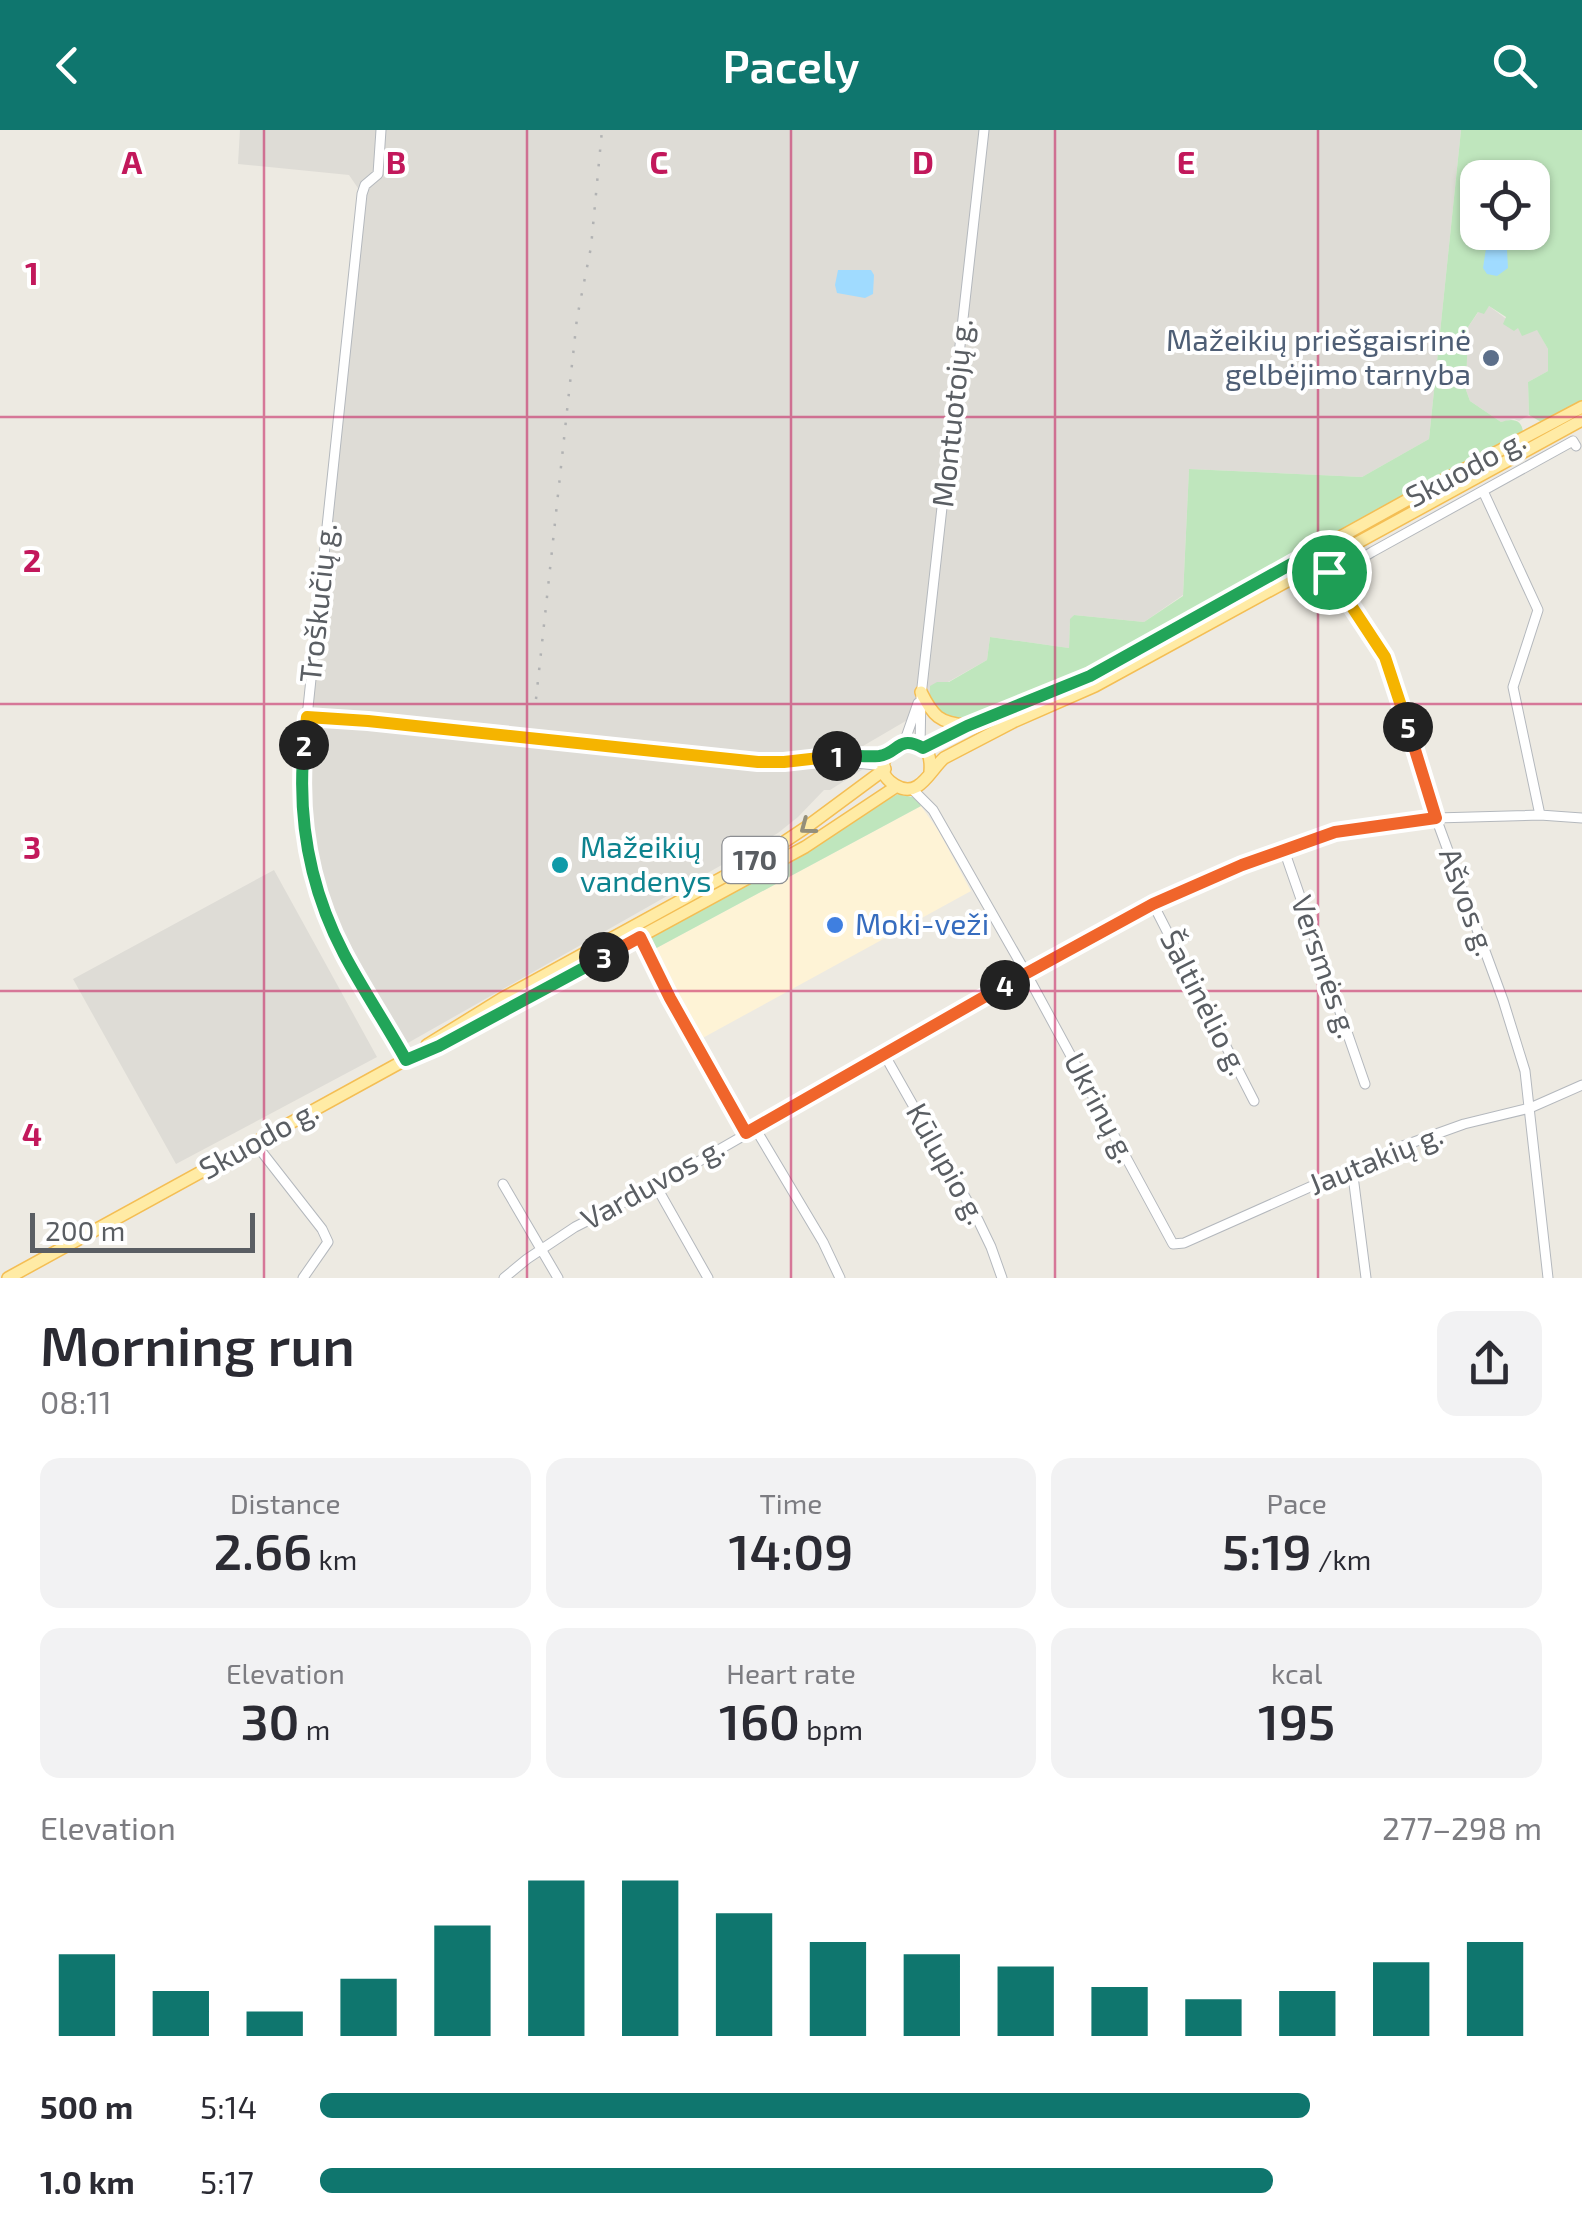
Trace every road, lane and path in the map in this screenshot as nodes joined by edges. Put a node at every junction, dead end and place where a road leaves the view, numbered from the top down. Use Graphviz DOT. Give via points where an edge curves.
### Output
graph roads {
  1 [pos="381,130"];
  2 [pos="984,130"];
  3 [pos="1582,407"];
  4 [pos="1582,420"];
  5 [pos="1576,446"];
  6 [pos="1483,491"];
  7 [pos="1323,554"];
  8 [pos="1332,577"];
  9 [pos="921,694"];
  10 [pos="307,717"];
  11 [pos="967,726"];
  12 [pos="904,743"];
  13 [pos="921,747"];
  14 [pos="886,763"];
  15 [pos="928,777"];
  16 [pos="896,786"];
  17 [pos="912,788"];
  18 [pos="933,810"];
  19 [pos="1540,815"];
  20 [pos="1436,818"];
  21 [pos="1582,818"];
  22 [pos="1284,850"];
  23 [pos="1153,904"];
  24 [pos="640,937"];
  25 [pos="1026,973"];
  26 [pos="884,1054"];
  27 [pos="406,1060"];
  28 [pos="1365,1084"];
  29 [pos="1582,1086"];
  30 [pos="1254,1101"];
  31 [pos="1530,1108"];
  32 [pos="751,1131"];
  33 [pos="254,1142"];
  34 [pos="1352,1168"];
  35 [pos="503,1184"];
  36 [pos="656,1186"];
  37 [pos="1174,1244"];
  38 [pos="543,1248"];
  39 [pos="8,1278"];
  40 [pos="303,1278"];
  41 [pos="504,1278"];
  42 [pos="558,1278"];
  43 [pos="708,1278"];
  44 [pos="840,1278"];
  45 [pos="1002,1278"];
  46 [pos="1366,1278"];
  47 [pos="1548,1278"];
  1 -- 10 [label="street, Troškučių g." via="378,174 362,194"];
  2 -- 9 [label="street, Montuotojų g."];
  3 -- 7 [label="main road, Skuodo g."];
  4 -- 7 [label="main road, Skuodo g."];
  5 -- 6 [label="street" via="1574,441"];
  6 -- 8 [label="street"];
  6 -- 19 [label="street" via="1538,610 1513,688"];
  7 -- 8 [label="street, Ašvos g."];
  7 -- 11 [label="main road, Skuodo g." via="1090,676"];
  7 -- 15 [label="main road, Skuodo g." via="1095,686 944,758"];
  8 -- 20 [label="street, Ašvos g." via="1391,670"];
  9 -- 11 [label="main road" via="935,716"];
  9 -- 12 [label="street, Montuotojų g."];
  9 -- 13 [label="street, Montuotojų g."];
  10 -- 14 [label="street" via="758,762 841,755"];
  10 -- 27 [label="street, Troškučių g." via="302,812 316,887 344,953"];
  11 -- 13 [label="main road, Skuodo g."];
  12 -- 13 [label="main road"];
  12 -- 14 [label="main road"];
  13 -- 15 [label="main road" via="929,757"];
  14 -- 16 [label="main road"];
  14 -- 27 [label="main road, Skuodo g. / 170, one-way" via="787,841"];
  15 -- 17 [label="main road"];
  15 -- 18 [label="street"];
  16 -- 17 [label="main road"];
  16 -- 24 [label="main road, Skuodo g. / 170" via="806,847"];
  17 -- 18 [label="street"];
  18 -- 25 [label="street, Ukrinų g."];
  19 -- 20 [label="street, Varduvos g."];
  19 -- 21 [label="street, Varduvos g."];
  20 -- 22 [label="street, Varduvos g." via="1335,832"];
  20 -- 31 [label="street, Ašvos g." via="1503,1000"];
  22 -- 23 [label="street, Varduvos g."];
  22 -- 28 [label="street, Versmės g."];
  23 -- 25 [label="street, Varduvos g."];
  23 -- 30 [label="street, Šaltinėlio g."];
  24 -- 27 [label="main road, Skuodo g. / 170"];
  24 -- 32 [label="street"];
  25 -- 26 [label="street, Varduvos g."];
  25 -- 37 [label="street, Ukrinų g."];
  26 -- 32 [label="street, Varduvos g."];
  26 -- 45 [label="street, Kūlupio g." via="978,1220"];
  27 -- 33 [label="main road, Skuodo g. / 170"];
  29 -- 31 [label="street, Jautakių g."];
  31 -- 34 [label="street, Jautakių g." via="1464,1124"];
  31 -- 47 [label="street, Ašvos g."];
  32 -- 36 [label="street, Varduvos g."];
  32 -- 44 [label="street"];
  33 -- 39 [label="main road, Skuodo g. / 170"];
  33 -- 40 [label="street" via="328,1242"];
  34 -- 37 [label="street, Jautakių g."];
  34 -- 46 [label="street"];
  35 -- 38 [label="street"];
  36 -- 38 [label="street, Varduvos g."];
  36 -- 43 [label="street"];
  38 -- 41 [label="street, Varduvos g."];
  38 -- 42 [label="street"];
}
